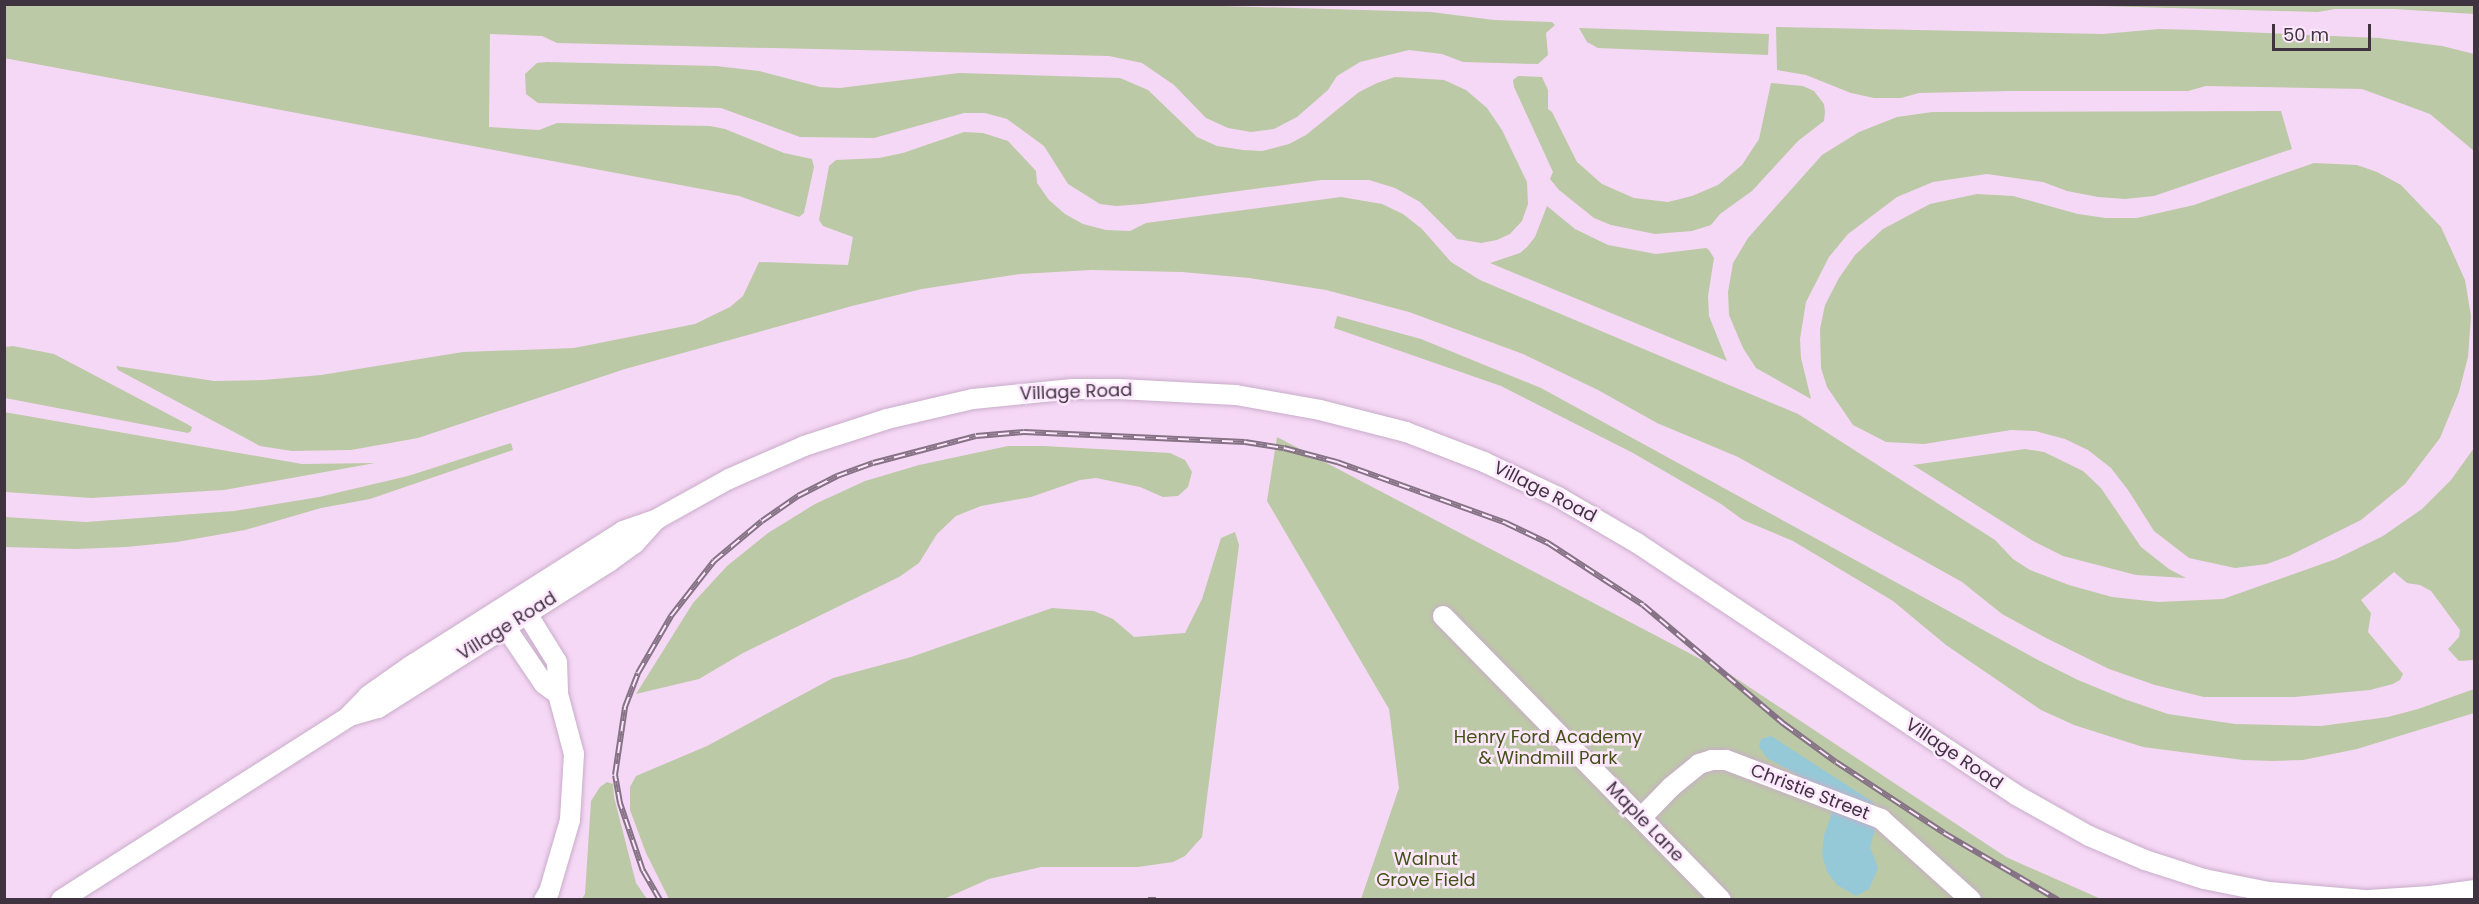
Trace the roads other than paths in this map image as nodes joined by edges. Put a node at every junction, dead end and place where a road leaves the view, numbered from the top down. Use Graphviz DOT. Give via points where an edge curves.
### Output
graph roads {
  1 [pos="522,606"];
  2 [pos="1443,616"];
  3 [pos="500,620"];
  4 [pos="558,694"];
  5 [pos="1641,818"];
  6 [pos="2475,890"];
  7 [pos="1960,896"];
  8 [pos="61,900"];
  9 [pos="544,900"];
  10 [pos="1721,900"];
  11 [pos="2367,900"];
  1 -- 3 [label="street, Village Road"];
  1 -- 4 [label="street" via="557,662"];
  1 -- 11 [label="street, Village Road" via="634,544 657,519 729,479 804,446 886,419 974,399 1072,389 1236,395 1331,412 1446,446 1524,479 1594,517 2016,795 2098,841 2173,870 2238,887"];
  2 -- 5 [label="street, Maple Lane"];
  3 -- 4 [label="street" via="544,684"];
  3 -- 8 [label="street, Village Road" via="368,696 348,717"];
  4 -- 9 [label="street" via="574,754 570,820"];
  5 -- 7 [label="street, Christie Street" via="1688,772 1712,760 1732,762 1881,819"];
  5 -- 10 [label="street, Maple Lane"];
  6 -- 11 [label="street, Village Road"];
}
